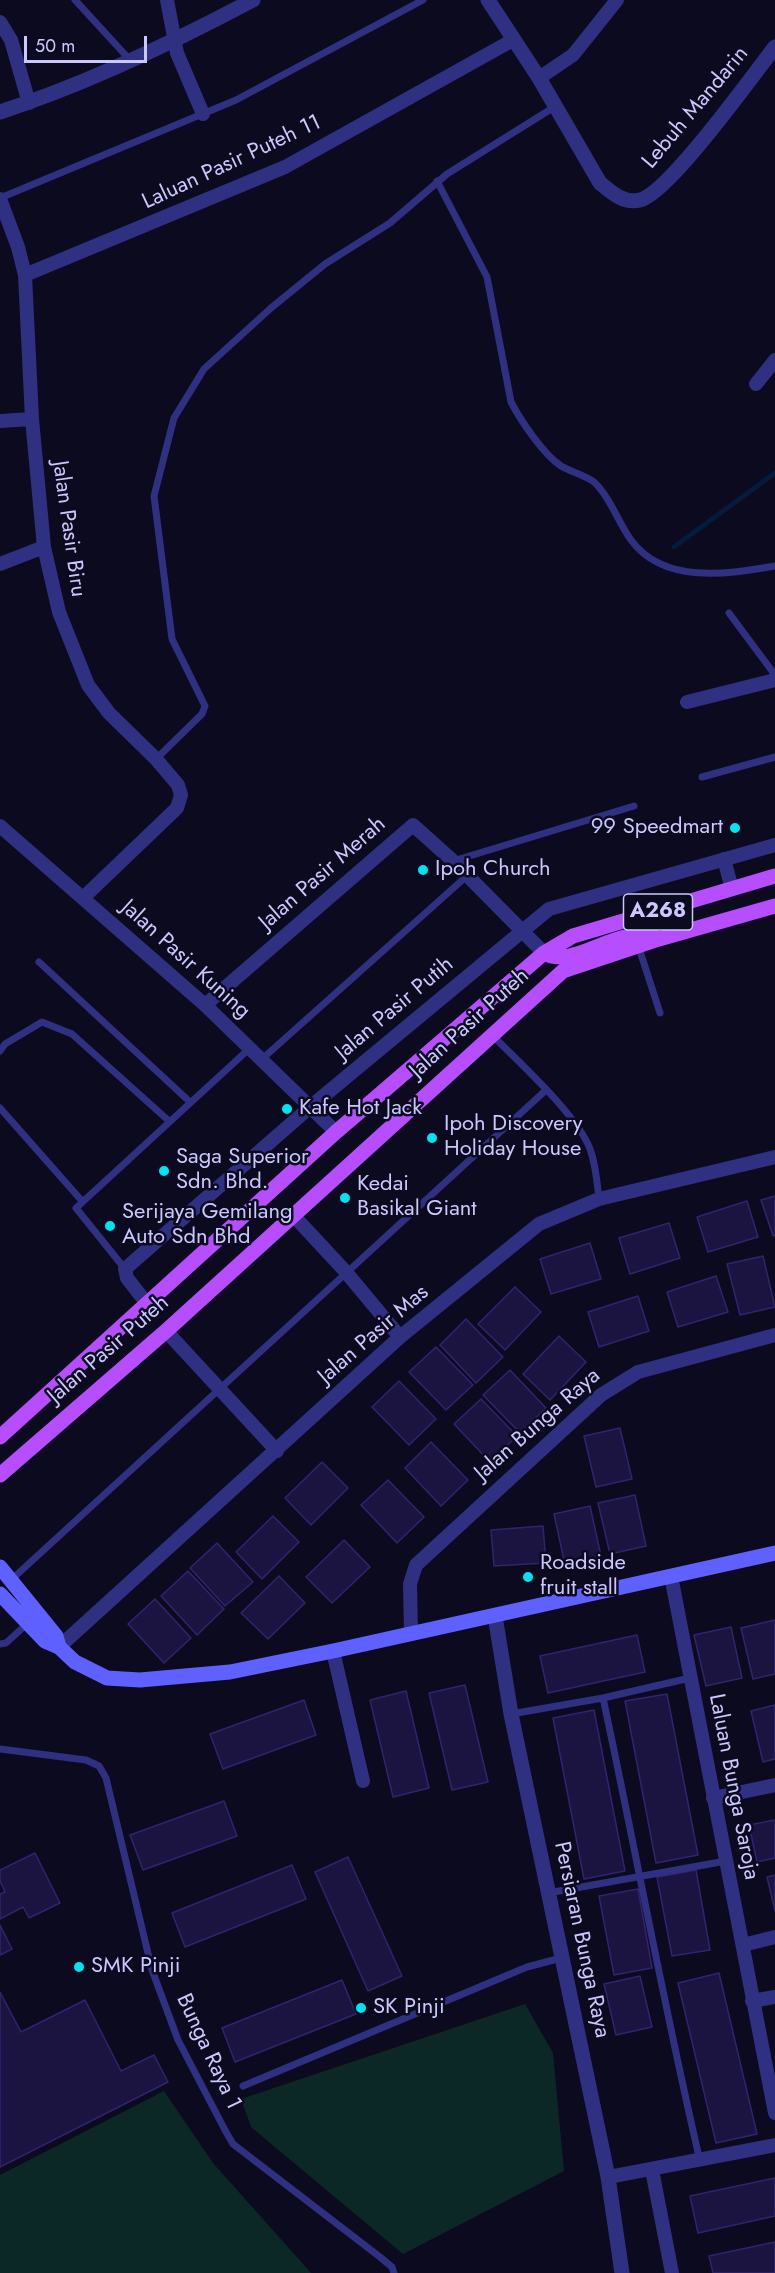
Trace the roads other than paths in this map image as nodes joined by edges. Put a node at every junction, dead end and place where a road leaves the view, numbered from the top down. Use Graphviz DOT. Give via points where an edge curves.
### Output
graph roads {
  1 [pos="75,0"];
  2 [pos="167,0"];
  3 [pos="253,0"];
  4 [pos="423,0"];
  5 [pos="488,0"];
  6 [pos="616,0"];
  7 [pos="0,22"];
  8 [pos="513,40"];
  9 [pos="176,41"];
  10 [pos="775,47"];
  11 [pos="130,60"];
  12 [pos="538,78"];
  13 [pos="30,103"];
  14 [pos="555,106"];
  15 [pos="0,112"];
  16 [pos="203,114"];
  17 [pos="437,181"];
  18 [pos="0,198"];
  19 [pos="25,275"];
  20 [pos="775,360"];
  21 [pos="756,384"];
  22 [pos="32,419"];
  23 [pos="0,420"];
  24 [pos="44,547"];
  25 [pos="0,564"];
  26 [pos="775,566"];
  27 [pos="729,613"];
  28 [pos="775,675"];
  29 [pos="775,680"];
  30 [pos="687,702"];
  31 [pos="775,757"];
  32 [pos="156,759"];
  33 [pos="702,777"];
  34 [pos="634,806"];
  35 [pos="0,826"];
  36 [pos="775,845"];
  37 [pos="724,859"];
  38 [pos="453,861"];
  39 [pos="468,875"];
  40 [pos="775,876"];
  41 [pos="732,889"];
  42 [pos="84,897"];
  43 [pos="775,906"];
  44 [pos="522,930"];
  45 [pos="658,939"];
  46 [pos="638,945"];
  47 [pos="544,953"];
  48 [pos="39,962"];
  49 [pos="205,1005"];
  50 [pos="660,1013"];
  51 [pos="491,1034"];
  52 [pos="250,1048"];
  53 [pos="0,1051"];
  54 [pos="262,1059"];
  55 [pos="546,1090"];
  56 [pos="190,1102"];
  57 [pos="0,1108"];
  58 [pos="309,1108"];
  59 [pos="169,1121"];
  60 [pos="336,1132"];
  61 [pos="775,1157"];
  62 [pos="598,1199"];
  63 [pos="82,1201"];
  64 [pos="293,1215"];
  65 [pos="125,1269"];
  66 [pos="345,1271"];
  67 [pos="148,1305"];
  68 [pos="166,1331"];
  69 [pos="775,1335"];
  70 [pos="400,1337"];
  71 [pos="218,1388"];
  72 [pos="0,1437"];
  73 [pos="277,1451"];
  74 [pos="0,1475"];
  75 [pos="775,1553"];
  76 [pos="0,1567"];
  77 [pos="671,1576"];
  78 [pos="11,1580"];
  79 [pos="0,1594"];
  80 [pos="495,1616"];
  81 [pos="28,1623"];
  82 [pos="411,1633"];
  83 [pos="0,1644"];
  84 [pos="59,1647"];
  85 [pos="333,1651"];
  86 [pos="690,1678"];
  87 [pos="603,1698"];
  88 [pos="511,1714"];
  89 [pos="0,1749"];
  90 [pos="363,1781"];
  91 [pos="775,1785"];
  92 [pos="712,1798"];
  93 [pos="726,1861"];
  94 [pos="641,1875"];
  95 [pos="548,1893"];
  96 [pos="775,1937"];
  97 [pos="743,1945"];
  98 [pos="561,1958"];
  99 [pos="775,1997"];
  100 [pos="752,2001"];
  101 [pos="771,2067"];
  102 [pos="243,2086"];
  103 [pos="775,2113"];
  104 [pos="775,2145"];
  105 [pos="700,2161"];
  106 [pos="652,2170"];
  107 [pos="609,2177"];
  108 [pos="394,2273"];
  109 [pos="622,2273"];
  110 [pos="672,2273"];
  1 -- 11 [label="lane"];
  2 -- 9 [label="street"];
  3 -- 9 [label="street"];
  4 -- 16 [label="lane"];
  5 -- 8 [label="street, Lebuh Mandarin"];
  6 -- 12 [label="street" via="573,55"];
  7 -- 13 [label="street" via="11,40"];
  8 -- 12 [label="street, Lebuh Mandarin"];
  8 -- 19 [label="street, Laluan Pasir Puteh 11" via="285,167"];
  9 -- 11 [label="street"];
  9 -- 16 [label="street" via="177,53"];
  10 -- 14 [label="street, Lebuh Mandarin" via="683,164 642,200 628,202 600,183"];
  11 -- 13 [label="street"];
  12 -- 14 [label="street, Lebuh Mandarin"];
  13 -- 15 [label="street"];
  14 -- 17 [label="lane"];
  16 -- 18 [label="lane"];
  17 -- 26 [label="lane" via="487,277 511,402 554,460 595,483 631,540 656,562 690,573 710,574"];
  17 -- 32 [label="lane" via="390,223 325,264 271,308 204,369 174,418 154,496 172,639 205,706 202,714"];
  18 -- 19 [label="street, Jalan Pasir Biru"];
  19 -- 22 [label="street, Jalan Pasir Biru"];
  20 -- 21 [label="street"];
  22 -- 23 [label="street"];
  22 -- 24 [label="street, Jalan Pasir Biru"];
  24 -- 25 [label="street"];
  24 -- 32 [label="street, Jalan Pasir Biru" via="59,612 88,685 109,713"];
  27 -- 28 [label="lane"];
  29 -- 30 [label="street"];
  31 -- 33 [label="lane"];
  32 -- 42 [label="street, Jalan Pasir Biru" via="178,785 177,808"];
  34 -- 38 [label="lane"];
  35 -- 42 [label="street, Jalan Pasir Kuning"];
  36 -- 37 [label="street, Jalan Pasir Putih"];
  37 -- 41 [label="street"];
  37 -- 44 [label="street, Jalan Pasir Putih" via="549,909"];
  38 -- 39 [label="street, Jalan Pasir Merah"];
  38 -- 49 [label="street, Jalan Pasir Merah" via="419,828 408,827"];
  39 -- 44 [label="street, Jalan Pasir Merah"];
  39 -- 54 [label="lane"];
  40 -- 41 [label="main road, Jalan Pasir Puteh / A268"];
  41 -- 47 [label="main road, Jalan Pasir Puteh / A268" via="573,936"];
  42 -- 49 [label="street, Jalan Pasir Kuning"];
  43 -- 45 [label="main road, Jalan Pasir Puteh / A268"];
  44 -- 47 [label="street, Jalan Pasir Merah"];
  44 -- 58 [label="street, Jalan Pasir Putih"];
  45 -- 46 [label="main road, Jalan Pasir Puteh / A268"];
  45 -- 47 [label="main road" via="638,933 559,959"];
  46 -- 50 [label="lane"];
  46 -- 51 [label="main road, Jalan Pasir Puteh / A268" via="563,970"];
  47 -- 60 [label="main road, Jalan Pasir Puteh / A268"];
  48 -- 56 [label="lane"];
  49 -- 52 [label="street, Jalan Pasir Kuning"];
  51 -- 55 [label="lane"];
  51 -- 64 [label="main road, Jalan Pasir Puteh / A268"];
  52 -- 54 [label="street, Jalan Pasir Kuning"];
  52 -- 56 [label="lane"];
  53 -- 59 [label="lane" via="42,1022 72,1034"];
  54 -- 58 [label="street, Jalan Pasir Kuning"];
  55 -- 62 [label="lane" via="590,1148"];
  55 -- 66 [label="lane"];
  56 -- 59 [label="lane"];
  57 -- 63 [label="lane"];
  58 -- 60 [label="street, Jalan Pasir Kuning"];
  58 -- 65 [label="street, Jalan Pasir Putih"];
  59 -- 63 [label="lane"];
  60 -- 67 [label="main road, Jalan Pasir Puteh / A268"];
  61 -- 62 [label="street, Jalan Pasir Mas"];
  62 -- 70 [label="street, Jalan Pasir Mas" via="539,1224"];
  63 -- 65 [label="lane" via="76,1208"];
  64 -- 66 [label="street"];
  64 -- 68 [label="main road, Jalan Pasir Puteh / A268"];
  65 -- 67 [label="street" via="127,1278"];
  66 -- 70 [label="street"];
  66 -- 71 [label="lane"];
  67 -- 72 [label="main road, Jalan Pasir Puteh / A268"];
  68 -- 71 [label="street"];
  68 -- 74 [label="main road, Jalan Pasir Puteh / A268"];
  69 -- 82 [label="street, Jalan Bunga Raya" via="638,1372 601,1395 416,1565 410,1584"];
  70 -- 73 [label="street, Jalan Pasir Mas"];
  71 -- 73 [label="street"];
  71 -- 78 [label="lane"];
  73 -- 84 [label="street, Jalan Pasir Mas"];
  75 -- 77 [label="main road"];
  76 -- 78 [label="main road"];
  77 -- 80 [label="main road"];
  77 -- 86 [label="street, Laluan Bunga Saroja"];
  78 -- 84 [label="main road" via="56,1636"];
  79 -- 81 [label="main road"];
  80 -- 82 [label="main road"];
  80 -- 88 [label="street, Persiaran Bunga Raya"];
  81 -- 83 [label="lane"];
  81 -- 84 [label="main road" via="45,1641"];
  82 -- 85 [label="main road"];
  84 -- 85 [label="main road" via="94,1673 123,1681 230,1672"];
  85 -- 90 [label="street"];
  86 -- 87 [label="lane"];
  86 -- 92 [label="street, Laluan Bunga Saroja"];
  87 -- 88 [label="lane"];
  87 -- 94 [label="lane"];
  88 -- 95 [label="street, Persiaran Bunga Raya"];
  89 -- 108 [label="lane, Bunga Raya 1" via="86,1760 99,1766 106,1778 152,1970 178,2040 226,2132 233,2144 380,2257"];
  91 -- 92 [label="street"];
  92 -- 93 [label="street, Laluan Bunga Saroja"];
  93 -- 94 [label="lane"];
  93 -- 97 [label="street, Laluan Bunga Saroja"];
  94 -- 95 [label="lane"];
  94 -- 105 [label="lane" via="666,2017"];
  95 -- 98 [label="street, Persiaran Bunga Raya"];
  96 -- 97 [label="street"];
  97 -- 100 [label="street, Laluan Bunga Saroja"];
  98 -- 102 [label="lane" via="527,1967"];
  98 -- 107 [label="street, Persiaran Bunga Raya"];
  99 -- 100 [label="street"];
  100 -- 101 [label="street, Laluan Bunga Saroja"];
  101 -- 103 [label="street, Laluan Bunga Saroja"];
  104 -- 105 [label="street"];
  105 -- 106 [label="street"];
  106 -- 107 [label="street"];
  106 -- 110 [label="street"];
  107 -- 109 [label="street, Persiaran Bunga Raya"];
}
